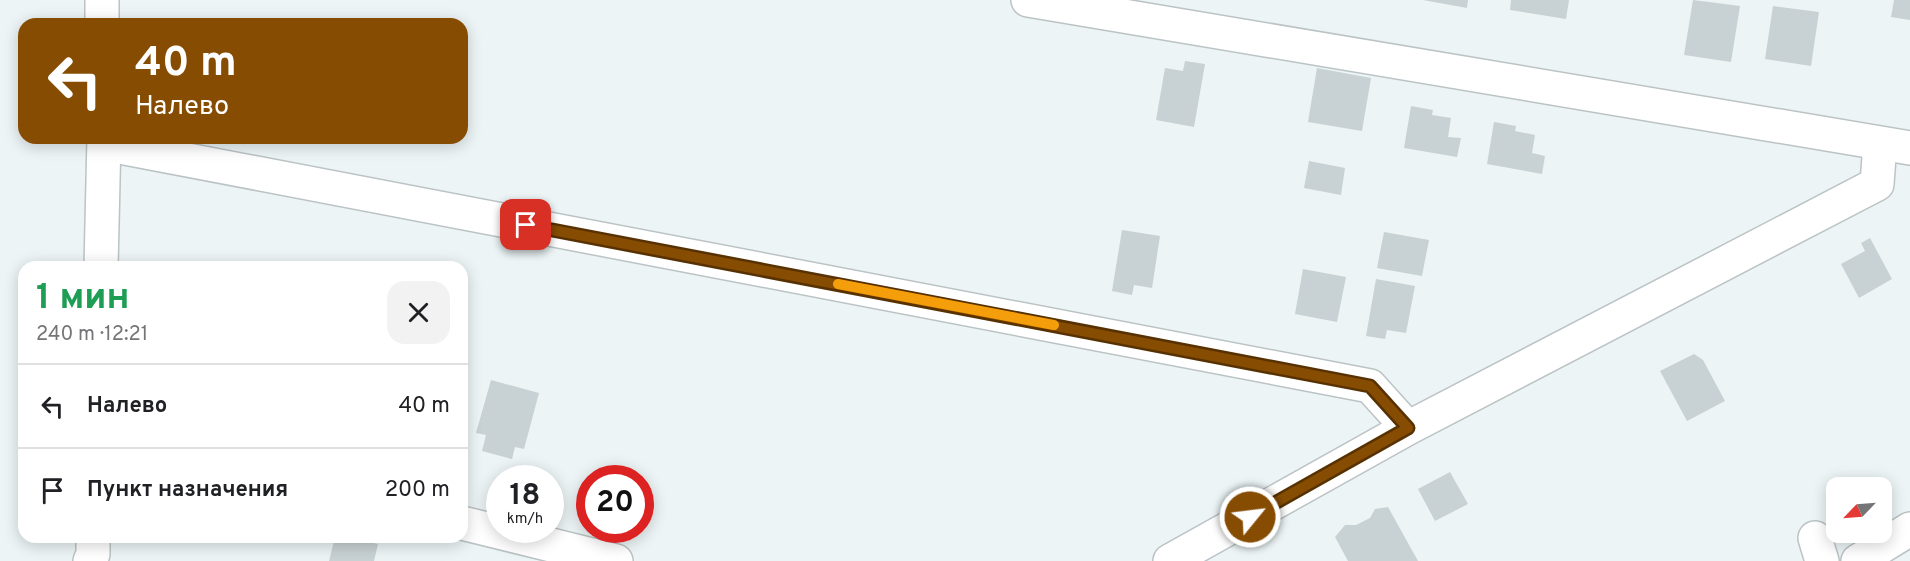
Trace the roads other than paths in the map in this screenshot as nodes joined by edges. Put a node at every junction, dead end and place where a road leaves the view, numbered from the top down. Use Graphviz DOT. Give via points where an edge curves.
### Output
graph roads {
  1 [pos="102,0"];
  2 [pos="1028,0"];
  3 [pos="102,18"];
  4 [pos="104,144"];
  5 [pos="120,144"];
  6 [pos="1895,146"];
  7 [pos="101,261"];
  8 [pos="1408,428"];
  9 [pos="468,524"];
  10 [pos="1910,529"];
  11 [pos="93,543"];
  12 [pos="90,561"];
  13 [pos="616,561"];
  14 [pos="1170,561"];
  15 [pos="1858,561"];
  1 -- 3 [label="lane"];
  2 -- 6 [label="lane"];
  4 -- 7 [label="lane"];
  5 -- 8 [label="lane" via="1370,386"];
  6 -- 8 [label="lane" via="1877,184"];
  8 -- 14 [label="lane"];
  9 -- 13 [label="lane"];
  10 -- 15 [label="lane"];
  11 -- 12 [label="lane"];
}
